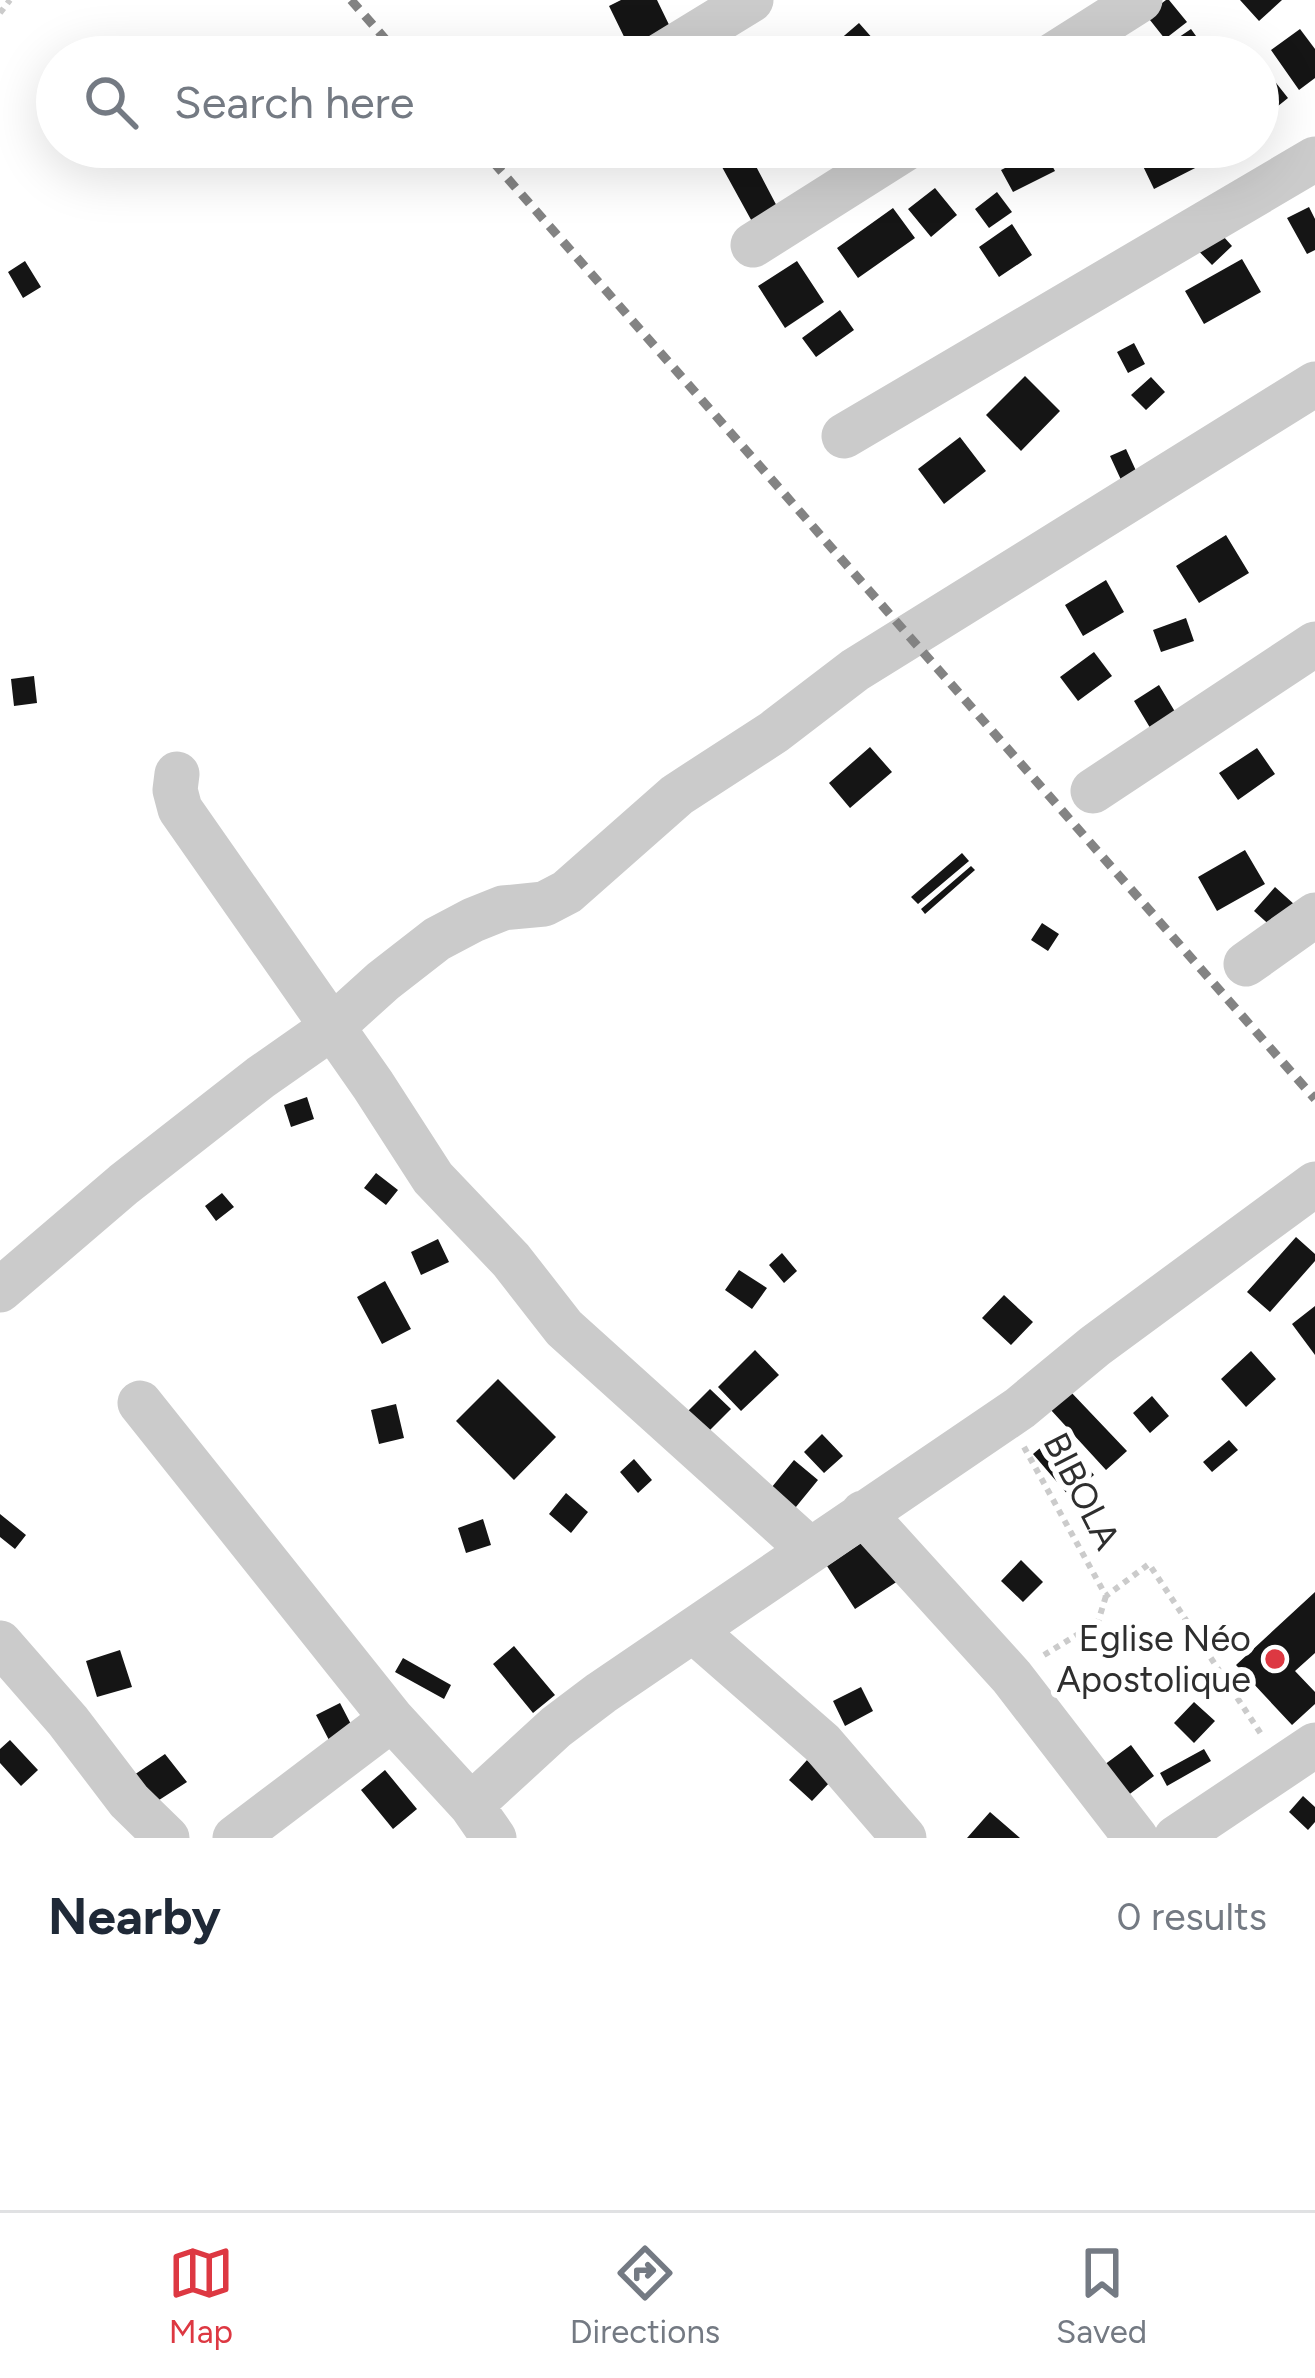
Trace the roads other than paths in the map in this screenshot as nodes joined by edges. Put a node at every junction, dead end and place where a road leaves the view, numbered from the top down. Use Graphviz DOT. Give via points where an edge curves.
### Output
graph roads {
  1 [pos="751,0"];
  2 [pos="1141,0"];
  3 [pos="692,36"];
  4 [pos="1084,36"];
  5 [pos="1315,159"];
  6 [pos="875,168"];
  7 [pos="753,245"];
  8 [pos="1315,384"];
  9 [pos="844,436"];
  10 [pos="1315,644"];
  11 [pos="177,774"];
  12 [pos="1093,791"];
  13 [pos="1315,915"];
  14 [pos="1246,964"];
  15 [pos="331,1028"];
  16 [pos="1315,1184"];
  17 [pos="0,1290"];
  18 [pos="140,1402"];
  19 [pos="862,1513"];
  20 [pos="809,1549"];
  21 [pos="694,1631"];
  22 [pos="0,1642"];
  23 [pos="392,1719"];
  24 [pos="1299,1756"];
  25 [pos="483,1821"];
  26 [pos="166,1838"];
  27 [pos="235,1838"];
  28 [pos="904,1838"];
  29 [pos="1136,1838"];
  30 [pos="1176,1838"];
  1 -- 3 [label="street"];
  2 -- 4 [label="street"];
  5 -- 9 [label="street"];
  6 -- 7 [label="street"];
  8 -- 15 [label="street" via="855,670 677,795 567,892 544,904 503,908 437,939"];
  10 -- 12 [label="street"];
  11 -- 15 [label="street" via="180,809"];
  13 -- 14 [label="street"];
  15 -- 17 [label="street" via="124,1184"];
  15 -- 20 [label="street" via="433,1178 564,1328"];
  16 -- 19 [label="street" via="1020,1408"];
  18 -- 23 [label="street"];
  19 -- 20 [label="street"];
  19 -- 29 [label="street" via="1011,1676"];
  20 -- 21 [label="street"];
  21 -- 25 [label="street" via="556,1727"];
  21 -- 28 [label="street" via="822,1744"];
  22 -- 26 [label="street"];
  23 -- 25 [label="street"];
  23 -- 27 [label="street"];
  24 -- 30 [label="street"];
}
